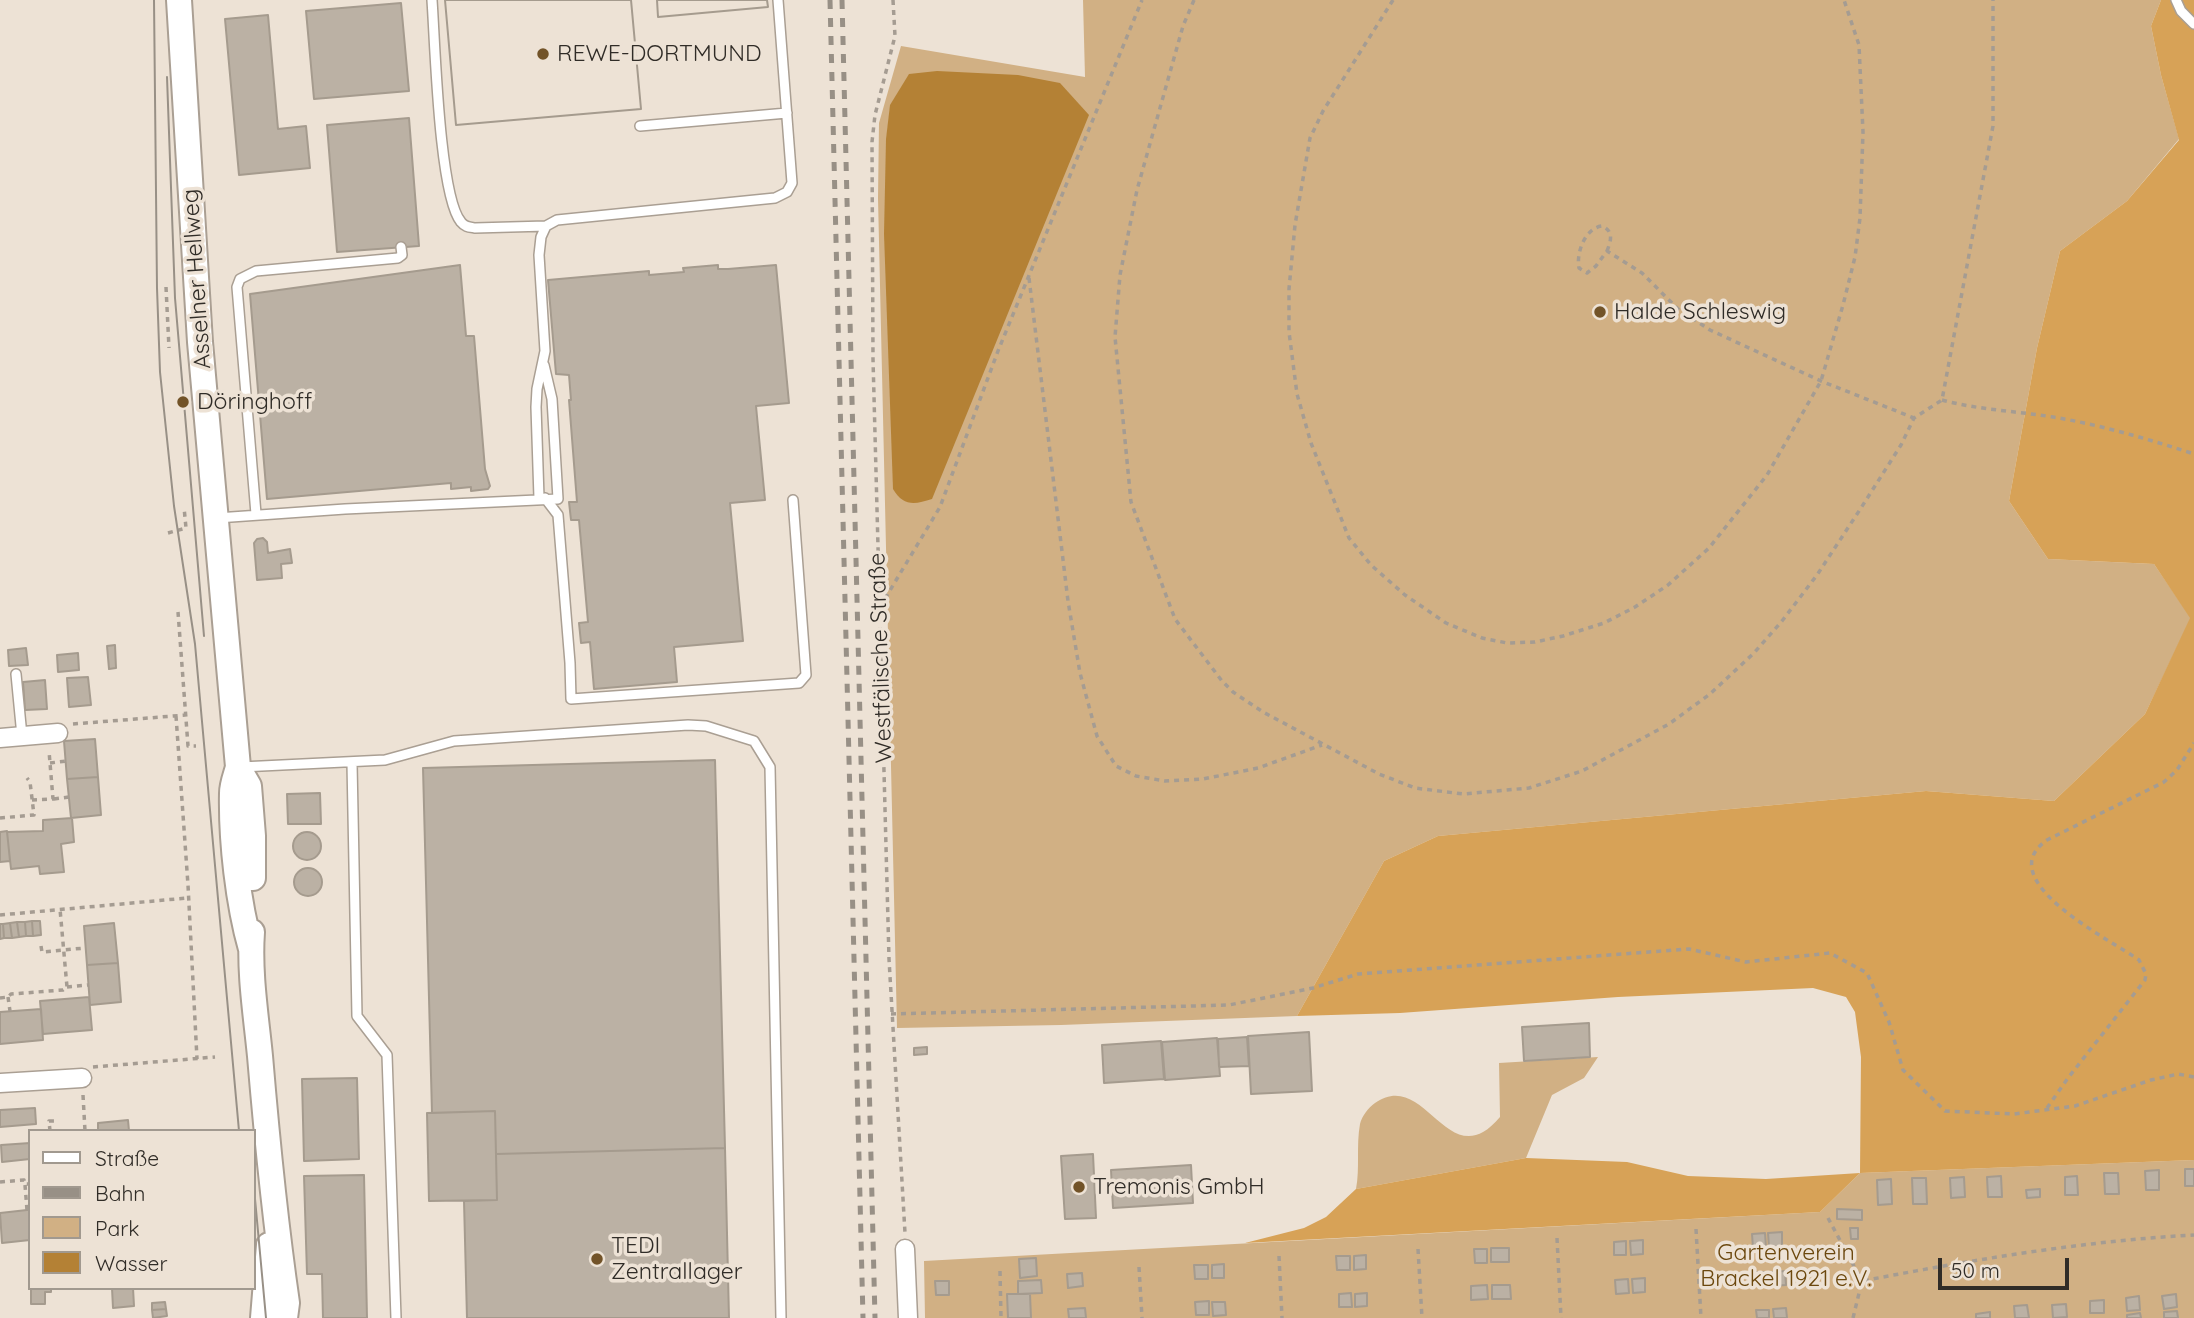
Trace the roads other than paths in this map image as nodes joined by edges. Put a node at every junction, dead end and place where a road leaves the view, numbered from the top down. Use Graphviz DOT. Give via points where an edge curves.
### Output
graph roads {
  1 [pos="179,0"];
  2 [pos="432,0"];
  3 [pos="778,0"];
  4 [pos="2176,0"];
  5 [pos="2194,24"];
  6 [pos="788,113"];
  7 [pos="640,126"];
  8 [pos="546,226"];
  9 [pos="401,247"];
  10 [pos="359,250"];
  11 [pos="353,260"];
  12 [pos="544,365"];
  13 [pos="542,498"];
  14 [pos="793,500"];
  15 [pos="256,514"];
  16 [pos="216,518"];
  17 [pos="16,674"];
  18 [pos="56,733"];
  19 [pos="22,736"];
  20 [pos="0,738"];
  21 [pos="352,762"];
  22 [pos="238,767"];
  23 [pos="82,1078"];
  24 [pos="0,1083"];
  25 [pos="271,1188"];
  26 [pos="905,1250"];
  27 [pos="267,1271"];
  28 [pos="263,1318"];
  29 [pos="284,1318"];
  30 [pos="396,1318"];
  31 [pos="781,1318"];
  32 [pos="908,1318"];
  1 -- 16 [label="main road, Asselner Hellweg"];
  2 -- 8 [label="lane" via="441,130 450,194 459,220 475,228"];
  3 -- 6 [label="lane"];
  4 -- 5 [label="lane"];
  6 -- 7 [label="lane"];
  6 -- 8 [label="lane" via="792,183 775,198 557,220"];
  8 -- 12 [label="lane" via="539,255"];
  9 -- 11 [label="lane" via="398,258"];
  10 -- 11 [label="lane"];
  11 -- 15 [label="lane" via="256,271 240,279 237,287"];
  12 -- 13 [label="lane" via="536,407"];
  12 -- 13 [label="lane" via="552,399 558,499"];
  13 -- 14 [label="lane" via="558,515 570,699 799,683 806,675"];
  13 -- 15 [label="lane"];
  15 -- 16 [label="lane"];
  16 -- 22 [label="main road, Asselner Hellweg"];
  17 -- 19 [label="lane"];
  18 -- 19 [label="street"];
  19 -- 20 [label="street"];
  21 -- 22 [label="lane"];
  21 -- 30 [label="lane" via="357,1016 387,1055"];
  21 -- 31 [label="lane" via="384,760 454,741 659,727 706,726 754,741 771,767"];
  22 -- 25 [label="main road, Asselner Hellweg" via="232,791 235,842 242,918 251,949"];
  23 -- 24 [label="street"];
  25 -- 27 [label="main road"];
  25 -- 29 [label="main road"];
  26 -- 32 [label="street"];
  27 -- 28 [label="main road"];
  27 -- 29 [label="main road"];
}
